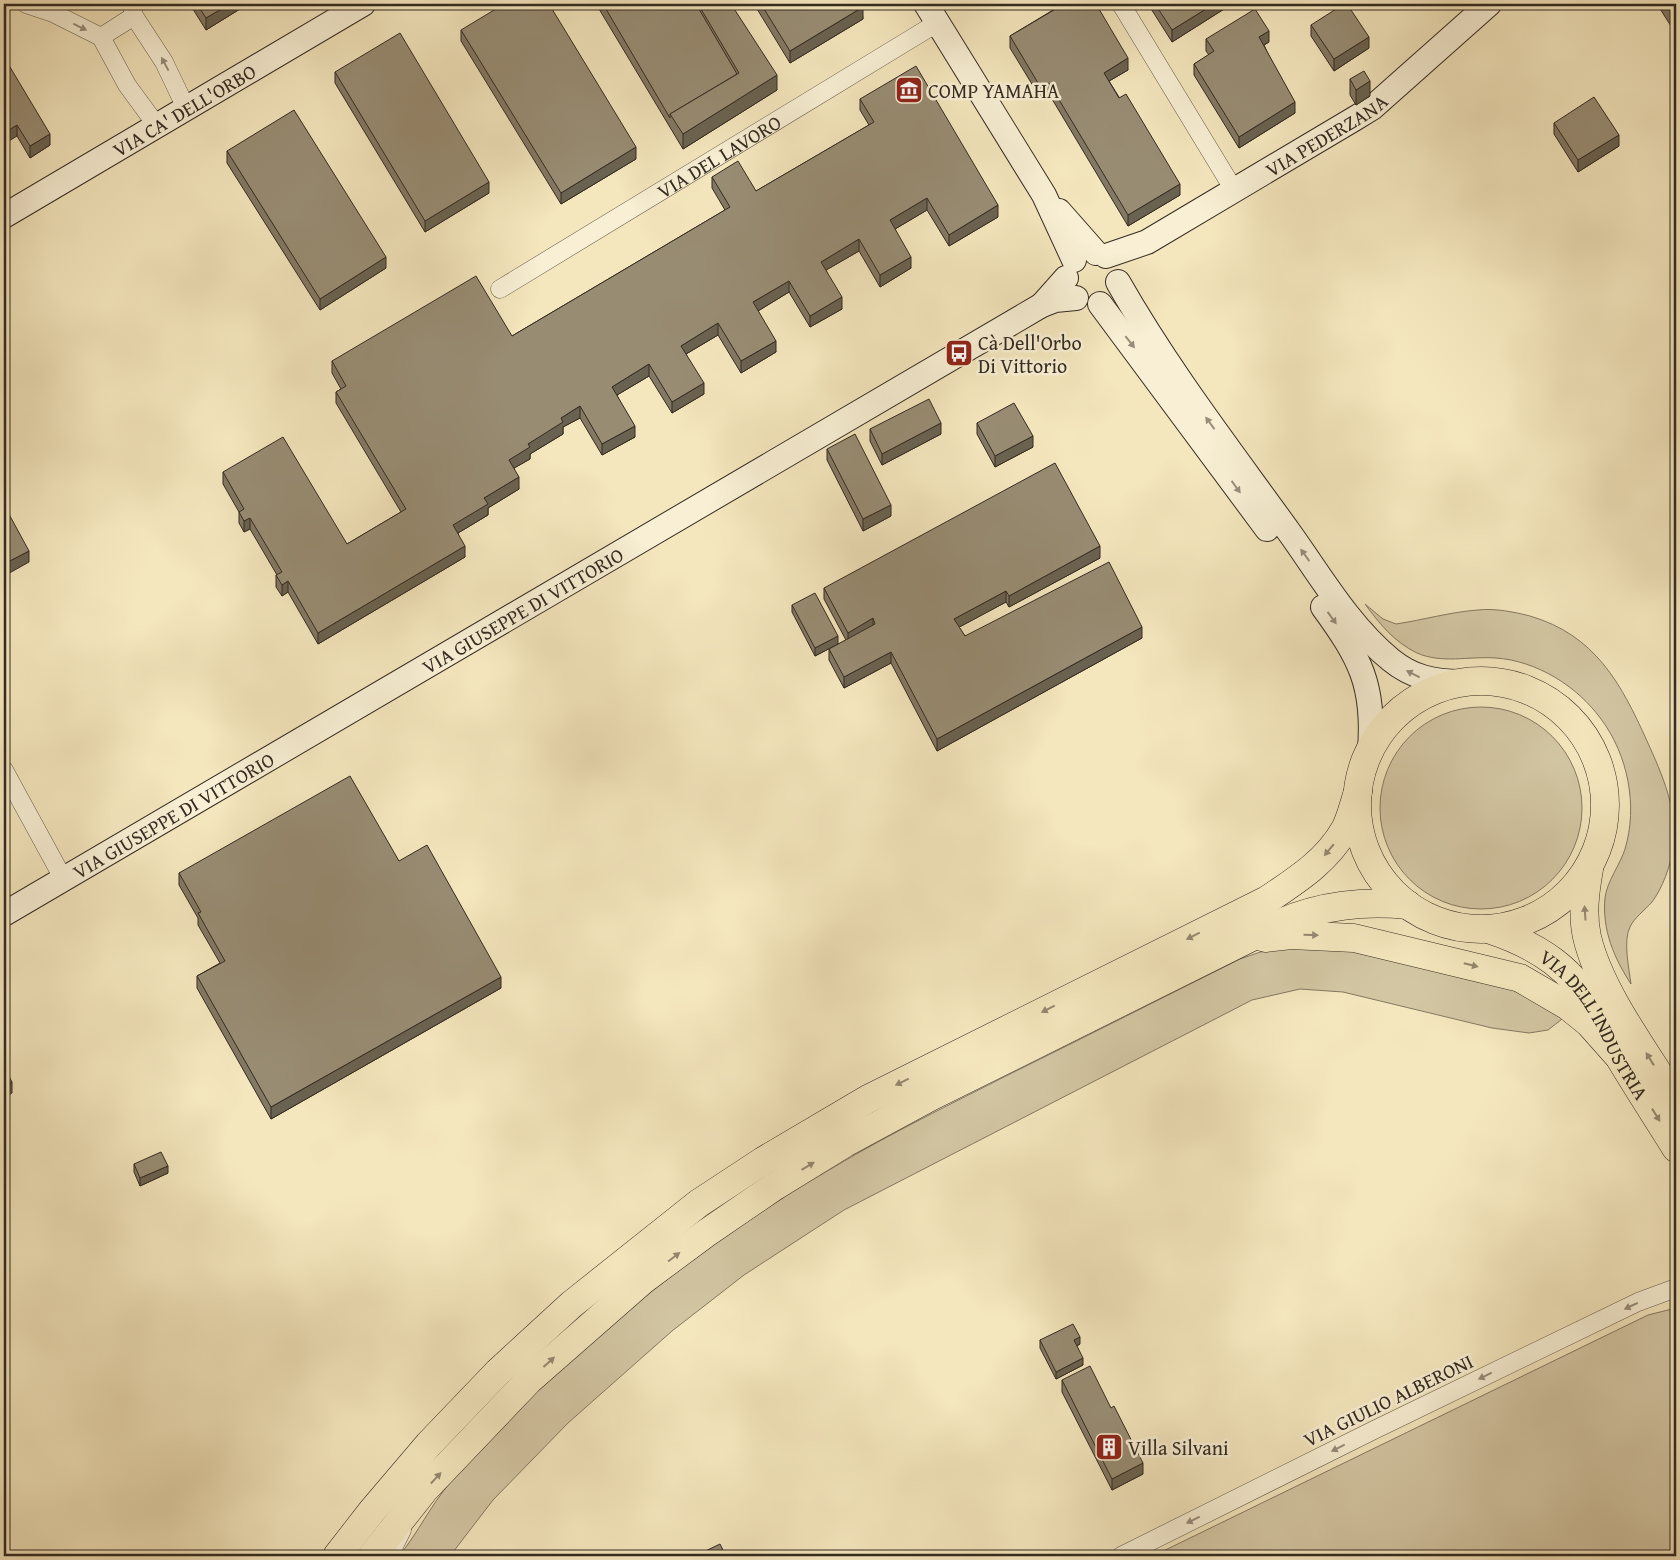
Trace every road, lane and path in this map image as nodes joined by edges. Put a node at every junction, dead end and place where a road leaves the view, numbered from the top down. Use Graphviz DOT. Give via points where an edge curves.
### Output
graph roads {
  1 [pos="26,4"];
  2 [pos="363,4"];
  3 [pos="1121,4"];
  4 [pos="1489,4"];
  5 [pos="133,10"];
  6 [pos="932,13"];
  7 [pos="102,37"];
  8 [pos="186,108"];
  9 [pos="157,126"];
  10 [pos="1234,190"];
  11 [pos="1044,195"];
  12 [pos="4,216"];
  13 [pos="1109,266"];
  14 [pos="1072,279"];
  15 [pos="500,289"];
  16 [pos="1100,304"];
  17 [pos="1461,682"];
  18 [pos="1370,750"];
  19 [pos="4,770"];
  20 [pos="1358,792"];
  21 [pos="1590,867"];
  22 [pos="64,880"];
  23 [pos="1408,905"];
  24 [pos="4,914"];
  25 [pos="1487,929"];
  26 [pos="1245,940"];
  27 [pos="1621,1059"];
  28 [pos="1676,1100"];
  29 [pos="1676,1148"];
  30 [pos="1676,1288"];
  31 [pos="412,1507"];
  32 [pos="337,1556"];
  33 [pos="372,1556"];
  34 [pos="389,1556"];
  35 [pos="1121,1556"];
  1 -- 7 [label="street, one-way"];
  2 -- 8 [label="street, VIA CA' DELL'ORBO"];
  3 -- 10 [label="street"];
  4 -- 10 [label="street, VIA PEDERZANA" via="1372,108"];
  5 -- 7 [label="street"];
  8 -- 5 [label="street, one-way" via="164,62"];
  6 -- 11 [label="street, VIA DEL LAVORO"];
  6 -- 15 [label="street, VIA DEL LAVORO"];
  7 -- 9 [label="street" via="127,85"];
  8 -- 9 [label="street, VIA CA' DELL'ORBO"];
  9 -- 12 [label="street, VIA CA' DELL'ORBO"];
  10 -- 13 [label="street, VIA PEDERZANA"];
  11 -- 13 [label="street, VIA DEL LAVORO"];
  11 -- 14 [label="street, VIA DEL LAVORO"];
  13 -- 14 [label="street" via="1088,253"];
  13 -- 16 [label="street, VIA PEDERZANA" via="1112,296"];
  17 -- 13 [label="street, VIA DEL LAVORO, one-way" via="1436,682 1406,670 1391,660 1351,618 1163,357"];
  14 -- 16 [label="street" via="1091,304"];
  14 -- 22 [label="street, VIA GIUSEPPE DI VITTORIO" via="1055,300 1042,304"];
  16 -- 18 [label="street, one-way" via="1355,652 1367,682 1372,723"];
  17 -- 18 [label="main road" via="1432,691 1407,705 1386,725"];
  17 -- 21 [label="main road" via="1492,681 1522,688 1550,701 1574,722 1592,747 1602,776 1606,807 1601,838"];
  18 -- 20 [label="main road"];
  19 -- 22 [label="street"];
  20 -- 23 [label="main road" via="1358,818 1363,843 1389,887"];
  20 -- 32 [label="main road, one-way" via="1346,828 1329,852 1304,875 1267,900 868,1098 699,1203 572,1304 498,1372 429,1444"];
  21 -- 25 [label="main road" via="1571,892 1546,911 1518,924"];
  28 -- 21 [label="main road, VIA DELL'INDUSTRIA, one-way" via="1597,969 1585,918 1584,897"];
  22 -- 24 [label="street, VIA GIUSEPPE DI VITTORIO"];
  23 -- 25 [label="main road" via="1432,919 1459,927"];
  23 -- 26 [label="main road" via="1384,903 1326,907 1303,913"];
  25 -- 27 [label="main road, VIA DELL'INDUSTRIA" via="1528,944 1550,956 1566,970 1601,1018"];
  26 -- 27 [label="main road, one-way" via="1291,935 1354,938 1520,978 1568,1006 1589,1023"];
  31 -- 26 [label="main road, one-way" via="480,1430 580,1334 643,1280 775,1186 932,1096"];
  27 -- 29 [label="main road, VIA DELL'INDUSTRIA, one-way"];
  30 -- 35 [label="street, VIA GIULIO ALBERONI, one-way" via="1638,1302"];
  31 -- 33 [label="main road"];
  31 -- 34 [label="street"];
}
